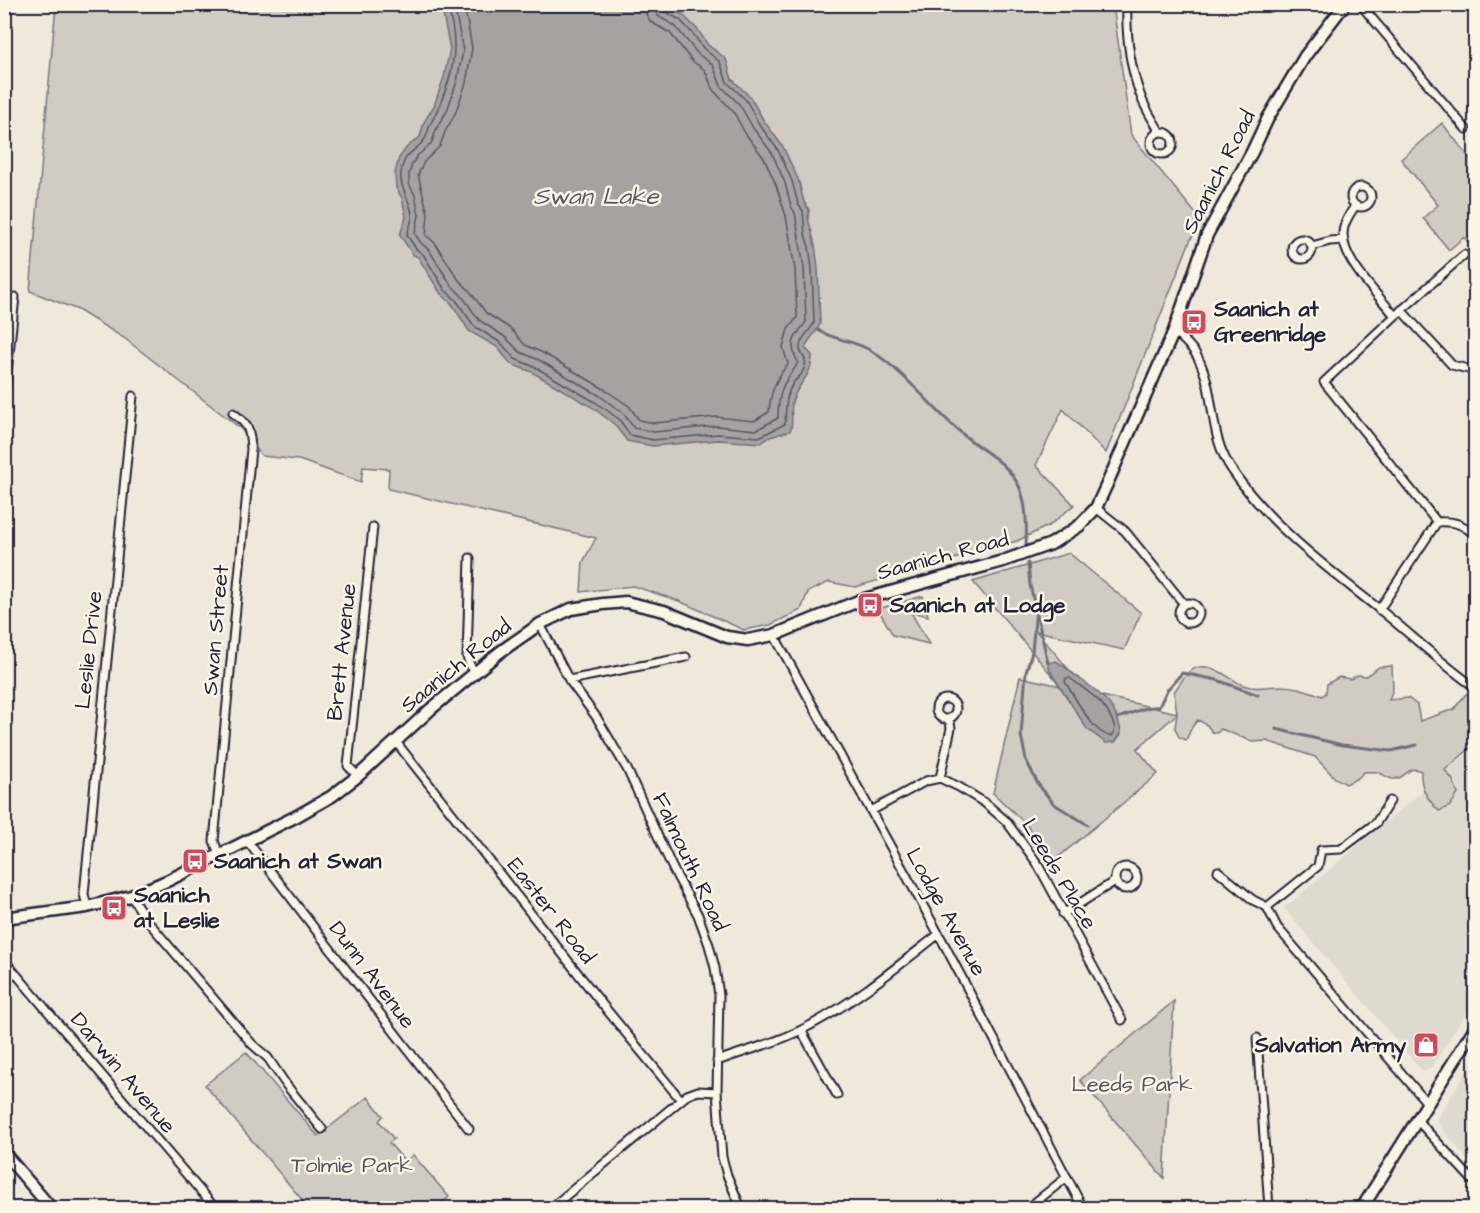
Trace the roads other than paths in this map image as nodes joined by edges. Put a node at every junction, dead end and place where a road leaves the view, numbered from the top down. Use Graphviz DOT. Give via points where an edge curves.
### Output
graph roads {
  1 [pos="1127,4"];
  2 [pos="1346,4"];
  3 [pos="1360,4"];
  4 [pos="1466,129"];
  5 [pos="1160,132"];
  6 [pos="1355,206"];
  7 [pos="1344,240"];
  8 [pos="1312,246"];
  9 [pos="1464,255"];
  10 [pos="15,297"];
  11 [pos="1401,310"];
  12 [pos="1395,315"];
  13 [pos="1174,331"];
  14 [pos="1476,371"];
  15 [pos="133,396"];
  16 [pos="4,401"];
  17 [pos="233,414"];
  18 [pos="1096,508"];
  19 [pos="1437,522"];
  20 [pos="373,526"];
  21 [pos="1476,536"];
  22 [pos="471,558"];
  23 [pos="1184,604"];
  24 [pos="1379,610"];
  25 [pos="540,624"];
  26 [pos="774,635"];
  27 [pos="686,657"];
  28 [pos="475,672"];
  29 [pos="569,680"];
  30 [pos="1476,688"];
  31 [pos="949,719"];
  32 [pos="396,742"];
  33 [pos="358,777"];
  34 [pos="940,778"];
  35 [pos="1390,801"];
  36 [pos="871,812"];
  37 [pos="248,842"];
  38 [pos="220,856"];
  39 [pos="1218,871"];
  40 [pos="1115,881"];
  41 [pos="131,896"];
  42 [pos="87,907"];
  43 [pos="1267,907"];
  44 [pos="1063,914"];
  45 [pos="4,918"];
  46 [pos="939,934"];
  47 [pos="4,960"];
  48 [pos="1122,1020"];
  49 [pos="1476,1026"];
  50 [pos="801,1030"];
  51 [pos="1257,1038"];
  52 [pos="717,1061"];
  53 [pos="717,1092"];
  54 [pos="837,1095"];
  55 [pos="681,1100"];
  56 [pos="1427,1103"];
  57 [pos="1417,1119"];
  58 [pos="322,1129"];
  59 [pos="468,1129"];
  60 [pos="4,1153"];
  61 [pos="1067,1177"];
  62 [pos="1476,1184"];
  63 [pos="51,1209"];
  64 [pos="215,1209"];
  65 [pos="551,1209"];
  66 [pos="741,1209"];
  67 [pos="1028,1209"];
  68 [pos="1083,1209"];
  69 [pos="1269,1209"];
  70 [pos="1362,1209"];
  1 -- 5 [label="street" via="1127,26 1140,96"];
  2 -- 13 [label="main road, Saanich Road" via="1305,56 1268,118 1207,235"];
  3 -- 4 [label="street"];
  6 -- 7 [label="street" via="1344,228"];
  7 -- 8 [label="street"];
  7 -- 12 [label="street" via="1345,251 1353,263"];
  9 -- 11 [label="street"];
  10 -- 16 [label="street"];
  11 -- 12 [label="street"];
  11 -- 14 [label="street" via="1452,365"];
  12 -- 19 [label="street" via="1324,382"];
  13 -- 18 [label="main road, Saanich Road"];
  13 -- 24 [label="street" via="1197,355 1205,374 1216,437 1231,470 1320,564"];
  15 -- 42 [label="street, Leslie Drive" via="85,882"];
  17 -- 38 [label="street, Swan Street" via="246,423 251,449 214,841"];
  18 -- 23 [label="street" via="1125,531"];
  18 -- 26 [label="main road, Saanich Road" via="1067,535 1028,553 861,600"];
  19 -- 21 [label="street" via="1465,525"];
  19 -- 24 [label="street"];
  20 -- 33 [label="street, Brett Avenue" via="348,766"];
  22 -- 28 [label="street" via="467,657"];
  24 -- 30 [label="street"];
  25 -- 26 [label="main road, Saanich Road" via="571,609 626,602 664,611 727,637 748,640"];
  25 -- 28 [label="main road, Saanich Road"];
  25 -- 29 [label="street, Falmouth Road"];
  26 -- 36 [label="street, Lodge Avenue"];
  27 -- 29 [label="street"];
  28 -- 32 [label="main road, Saanich Road"];
  29 -- 52 [label="street, Falmouth Road" via="627,769 702,925 719,995"];
  31 -- 34 [label="street" via="951,728"];
  32 -- 33 [label="main road, Saanich Road"];
  32 -- 55 [label="street, Easter Road"];
  33 -- 37 [label="main road, Saanich Road" via="332,796"];
  34 -- 36 [label="street" via="926,781"];
  34 -- 44 [label="street, Leeds Place" via="985,802 1006,820 1030,851"];
  35 -- 43 [label="street" via="1376,823 1341,849 1321,850 1318,866"];
  36 -- 46 [label="street, Lodge Avenue"];
  37 -- 38 [label="main road, Saanich Road"];
  37 -- 59 [label="street, Dunn Avenue"];
  38 -- 41 [label="main road, Saanich Road"];
  39 -- 43 [label="street"];
  40 -- 44 [label="street"];
  41 -- 42 [label="main road, Saanich Road"];
  41 -- 58 [label="street" via="155,930 268,1058"];
  42 -- 45 [label="main road, Saanich Road"];
  43 -- 56 [label="street" via="1277,927"];
  44 -- 48 [label="street, Leeds Place"];
  46 -- 50 [label="street" via="878,982"];
  46 -- 61 [label="street, Lodge Avenue"];
  47 -- 64 [label="street, Darwin Avenue"];
  49 -- 56 [label="main road"];
  50 -- 52 [label="street"];
  50 -- 54 [label="street"];
  51 -- 69 [label="street"];
  52 -- 53 [label="street, Falmouth Road"];
  53 -- 55 [label="street" via="693,1092"];
  53 -- 66 [label="street, Falmouth Road" via="722,1156"];
  55 -- 65 [label="street"];
  56 -- 57 [label="main road"];
  57 -- 62 [label="street"];
  57 -- 70 [label="main road"];
  60 -- 63 [label="main road"];
  61 -- 67 [label="street"];
  61 -- 68 [label="street, Lodge Avenue"];
}
